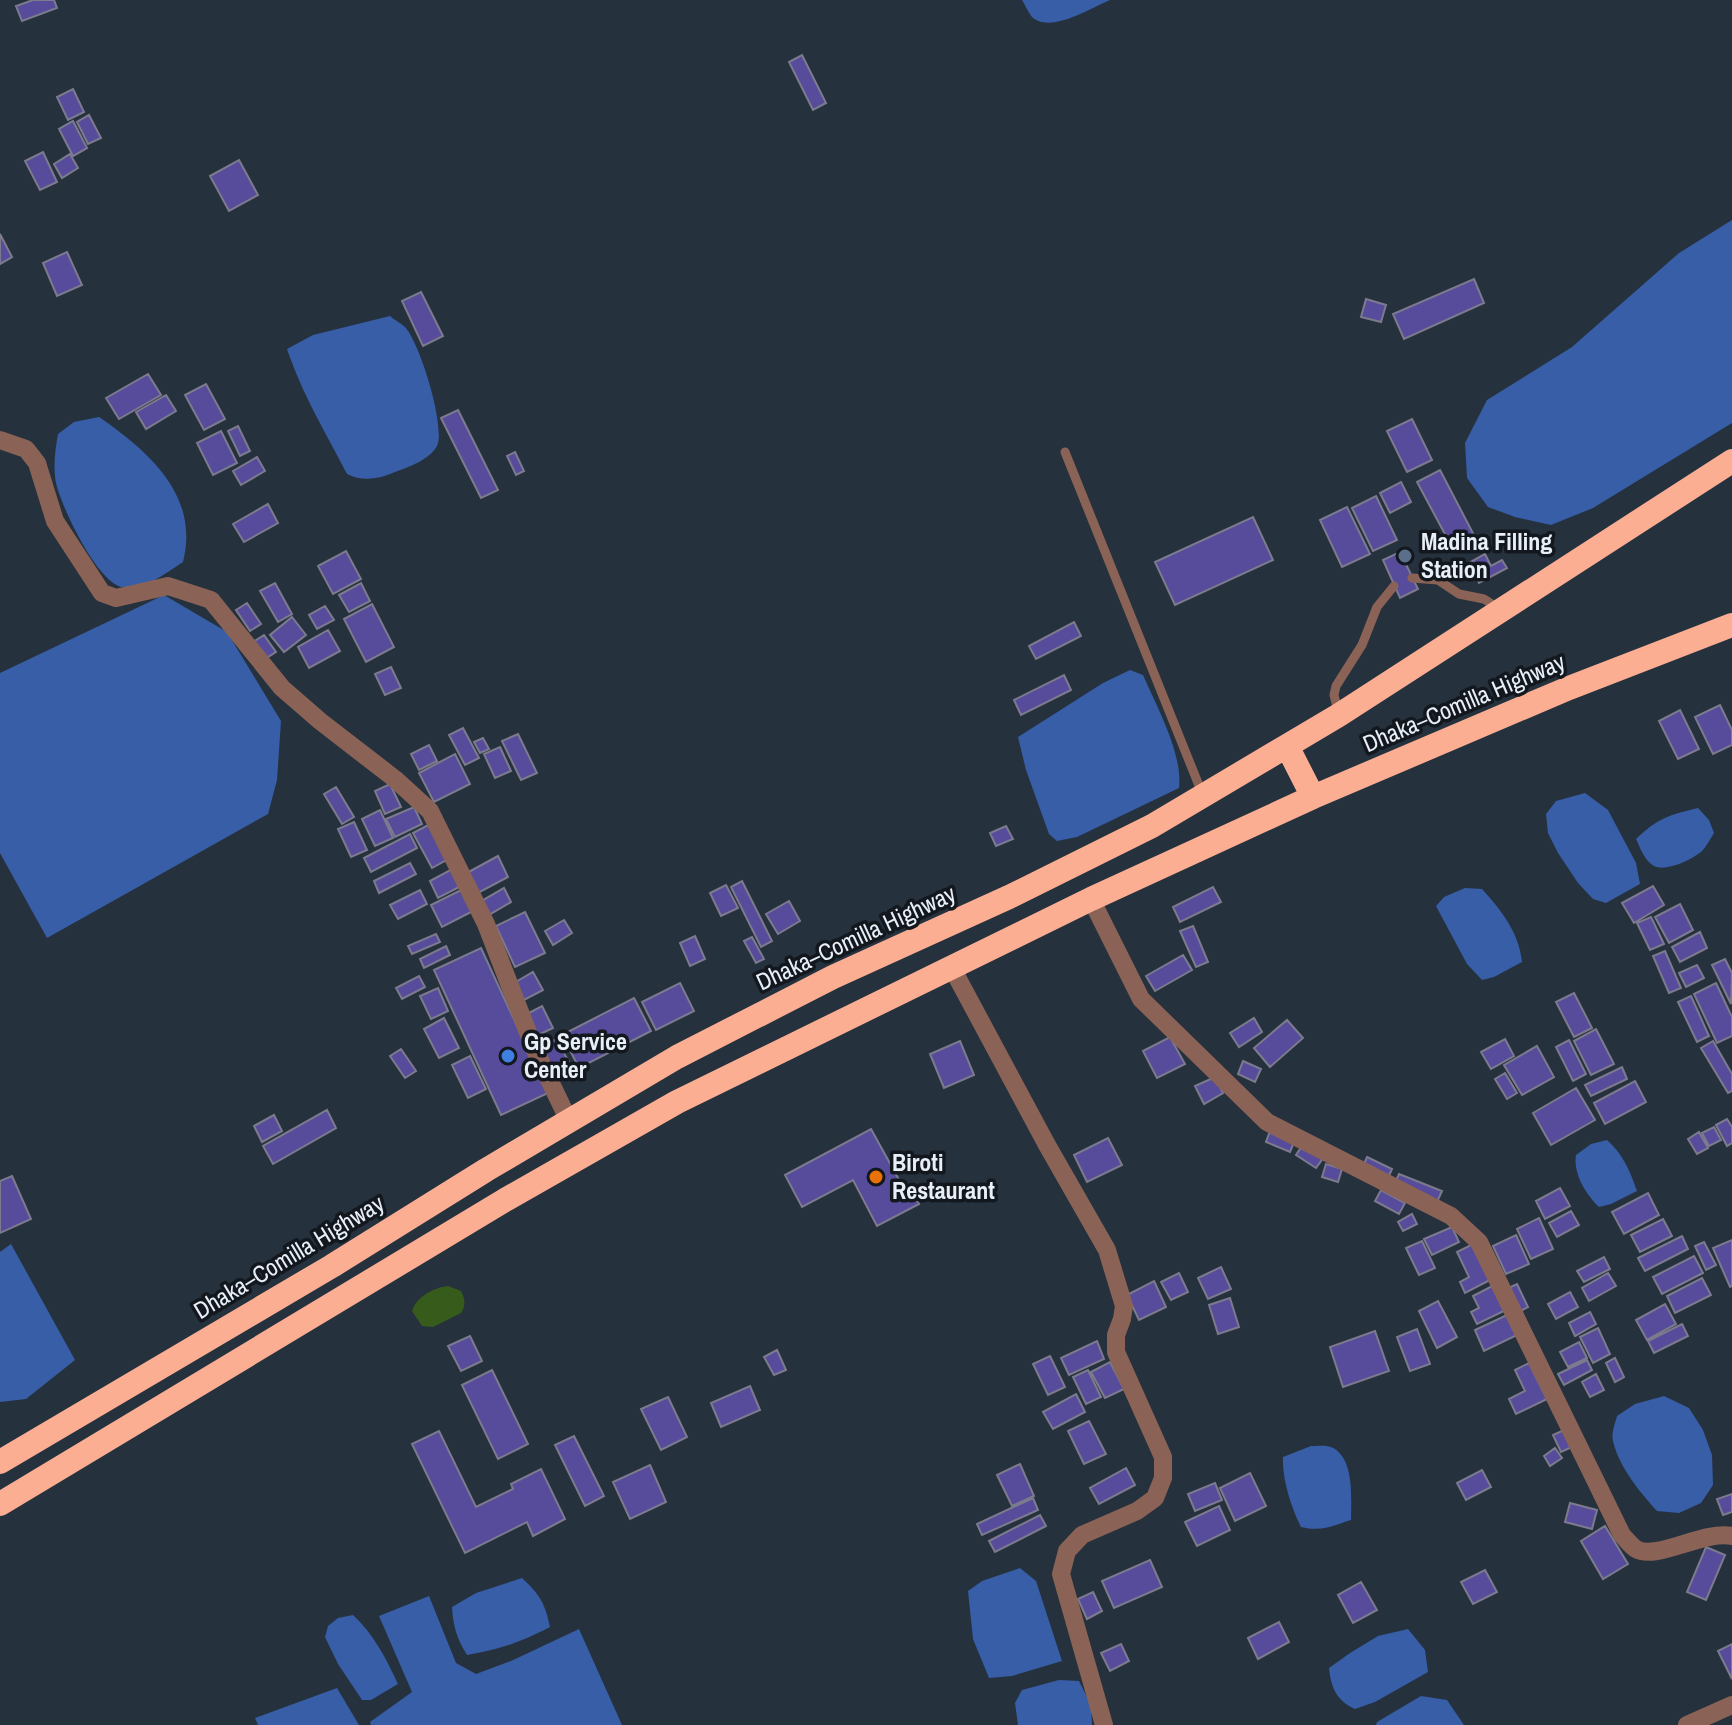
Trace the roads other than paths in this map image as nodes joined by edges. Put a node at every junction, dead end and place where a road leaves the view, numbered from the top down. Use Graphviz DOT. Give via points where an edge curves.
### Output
graph roads {
  1 [pos="0,440"];
  2 [pos="1065,452"];
  3 [pos="1732,461"];
  4 [pos="1412,578"];
  5 [pos="1394,586"];
  6 [pos="1502,610"];
  7 [pos="1732,625"];
  8 [pos="1339,715"];
  9 [pos="1287,746"];
  10 [pos="1203,796"];
  11 [pos="1313,797"];
  12 [pos="1091,899"];
  13 [pos="951,966"];
  14 [pos="569,1121"];
  15 [pos="332,1266"];
  16 [pos="350,1293"];
  17 [pos="0,1462"];
  18 [pos="0,1504"];
  19 [pos="1732,1536"];
  20 [pos="1732,1705"];
  21 [pos="1104,1725"];
  22 [pos="1687,1725"];
  1 -- 14 [label="street" via="26,449 37,463 55,521 102,593 116,598 168,586 211,600 282,688 430,811 486,924"];
  2 -- 10 [label="lane"];
  3 -- 6 [label="highway, Dhaka–Comilla Highway"];
  4 -- 6 [label="lane" via="1438,580"];
  5 -- 8 [label="lane" via="1377,607 1362,645 1336,686"];
  6 -- 8 [label="highway, Dhaka–Comilla Highway"];
  7 -- 11 [label="highway, Dhaka–Comilla Highway"];
  8 -- 9 [label="highway, Dhaka–Comilla Highway"];
  9 -- 10 [label="highway, Dhaka–Comilla Highway"];
  9 -- 11 [label="highway"];
  10 -- 14 [label="highway, Dhaka–Comilla Highway" via="1009,897 833,977 677,1057"];
  11 -- 12 [label="highway, Dhaka–Comilla Highway"];
  12 -- 13 [label="highway, Dhaka–Comilla Highway"];
  12 -- 19 [label="street" via="1141,999 1267,1122 1451,1216 1479,1242 1622,1535 1637,1550 1651,1553 1700,1538"];
  13 -- 16 [label="highway, Dhaka–Comilla Highway" via="677,1102"];
  13 -- 21 [label="street" via="1107,1250 1124,1306 1116,1352 1163,1457 1163,1478 1155,1498 1082,1535 1067,1551 1061,1574"];
  14 -- 15 [label="highway, Dhaka–Comilla Highway"];
  15 -- 16 [label="highway"];
  15 -- 17 [label="highway, Dhaka–Comilla Highway"];
  16 -- 18 [label="highway, Dhaka–Comilla Highway"];
  20 -- 22 [label="street"];
}
